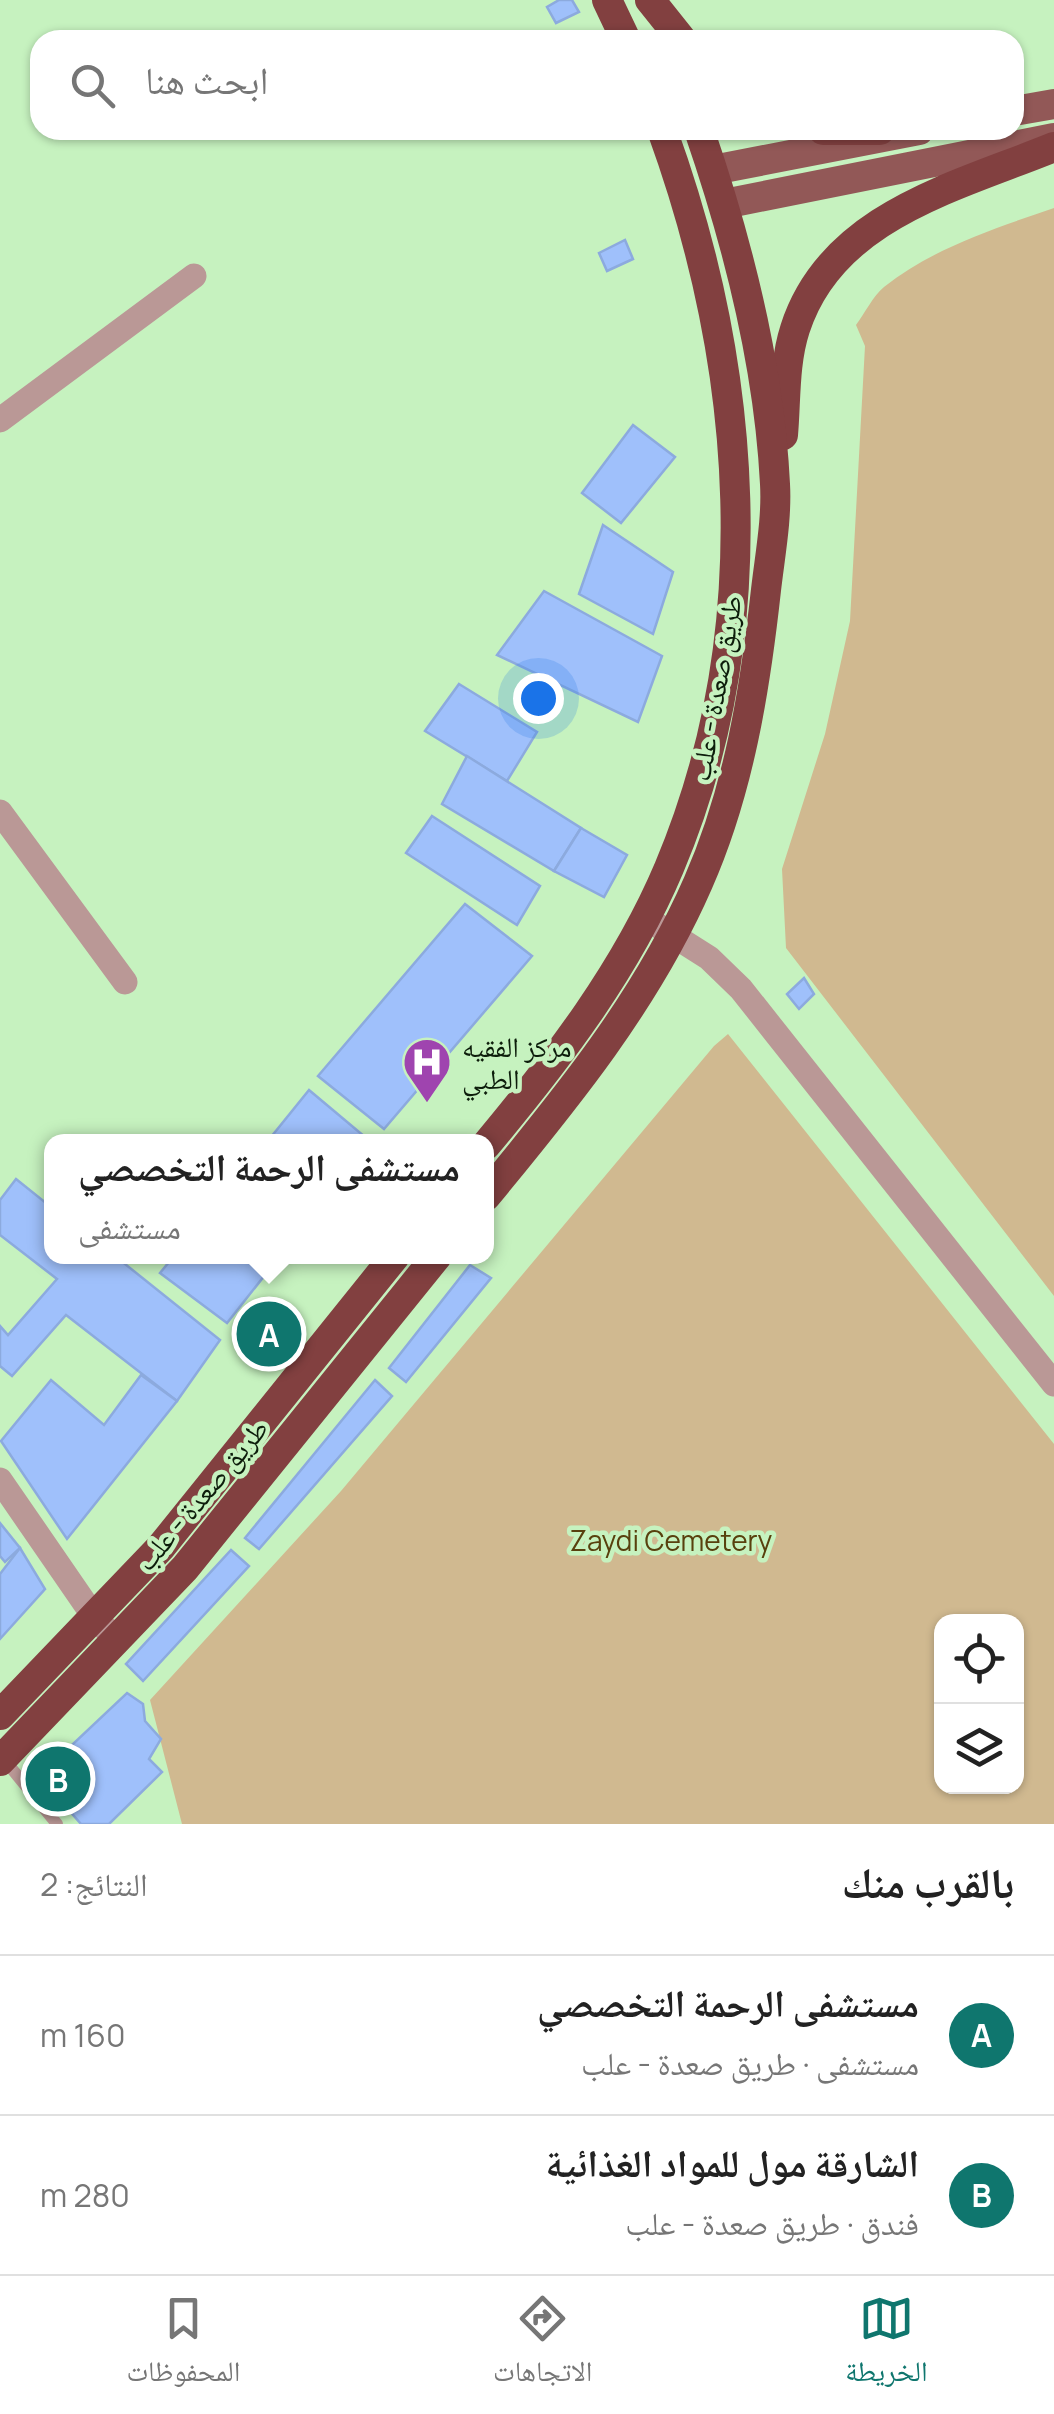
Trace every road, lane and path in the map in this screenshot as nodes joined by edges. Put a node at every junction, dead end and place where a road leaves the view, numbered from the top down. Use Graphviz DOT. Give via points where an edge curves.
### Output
graph roads {
  1 [pos="607,0"];
  2 [pos="649,0"];
  3 [pos="621,30"];
  4 [pos="661,30"];
  5 [pos="674,30"];
  6 [pos="1054,104"];
  7 [pos="1024,110"];
  8 [pos="1054,138"];
  9 [pos="665,140"];
  10 [pos="702,140"];
  11 [pos="868,140"];
  12 [pos="1054,147"];
  13 [pos="713,170"];
  14 [pos="724,204"];
  15 [pos="194,276"];
  16 [pos="0,420"];
  17 [pos="775,486"];
  18 [pos="737,490"];
  19 [pos="0,812"];
  20 [pos="644,918"];
  21 [pos="673,933"];
  22 [pos="126,982"];
  23 [pos="494,1135"];
  24 [pos="494,1186"];
  25 [pos="389,1264"];
  26 [pos="431,1264"];
  27 [pos="1054,1384"];
  28 [pos="0,1480"];
  29 [pos="95,1618"];
  30 [pos="118,1640"];
  31 [pos="0,1715"];
  32 [pos="1,1759"];
  33 [pos="57,1824"];
  1 -- 3 [label="highway"];
  2 -- 4 [label="highway"];
  2 -- 5 [label="highway"];
  6 -- 7 [label="main road"];
  8 -- 14 [label="main road"];
  9 -- 18 [label="highway, طريق صعدة - علب" via="714,318"];
  10 -- 13 [label="highway, طريق صعدة - علب"];
  11 -- 13 [label="main road"];
  12 -- 17 [label="highway" via="900,209 826,267 795,328"];
  13 -- 14 [label="highway, طريق صعدة - علب"];
  14 -- 17 [label="highway, طريق صعدة - علب" via="762,372"];
  15 -- 16 [label="street"];
  17 -- 18 [label="highway"];
  17 -- 21 [label="highway, طريق صعدة - علب" via="761,638 737,772 698,884"];
  18 -- 20 [label="highway, طريق صعدة - علب" via="729,634 706,764"];
  19 -- 22 [label="street"];
  20 -- 21 [label="street"];
  20 -- 23 [label="highway, طريق صعدة - علب" via="573,1035"];
  21 -- 24 [label="highway, طريق صعدة - علب" via="599,1054"];
  21 -- 27 [label="street" via="741,988"];
  25 -- 29 [label="highway, طريق صعدة - علب"];
  26 -- 30 [label="highway, طريق صعدة - علب" via="185,1568"];
  28 -- 29 [label="street"];
  29 -- 30 [label="street"];
  29 -- 31 [label="highway, طريق صعدة - علب"];
  30 -- 32 [label="highway, طريق صعدة - علب"];
  32 -- 33 [label="lane"];
}
